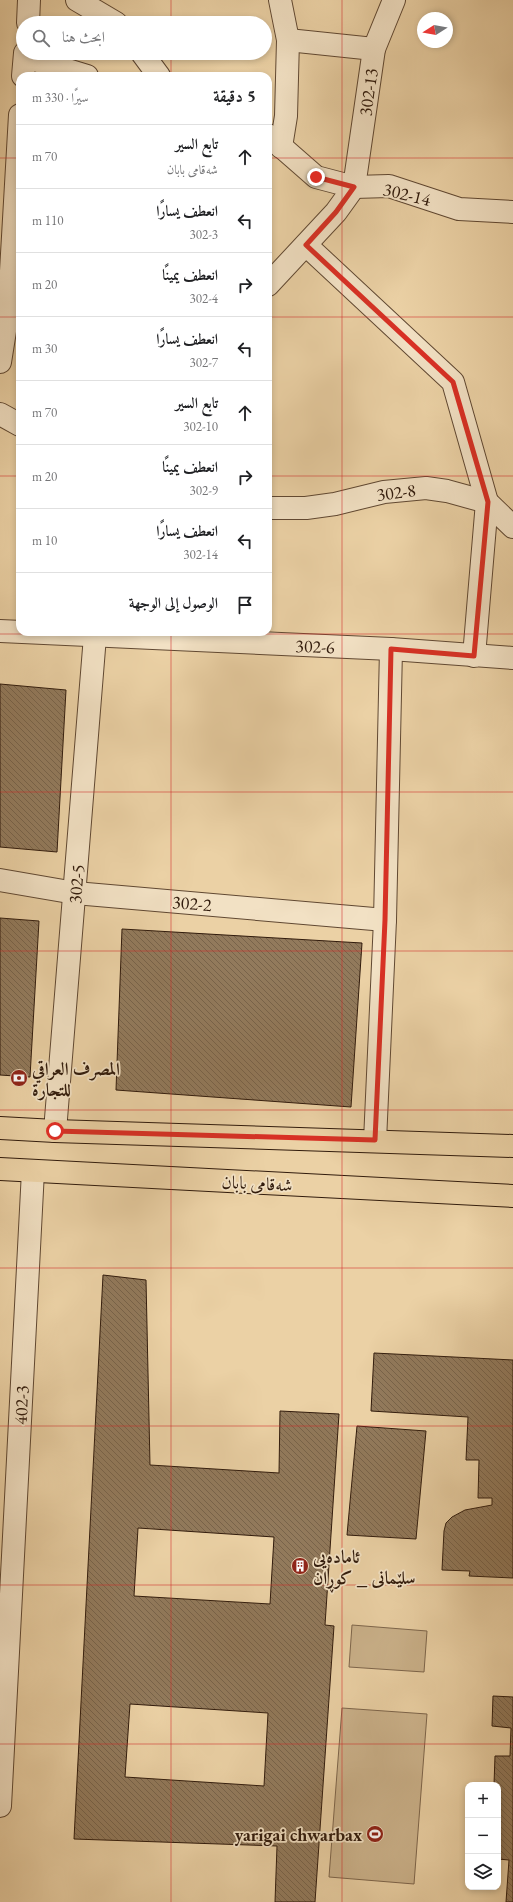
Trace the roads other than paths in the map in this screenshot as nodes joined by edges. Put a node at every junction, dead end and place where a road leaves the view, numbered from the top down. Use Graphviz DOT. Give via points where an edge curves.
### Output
graph roads {
  1 [pos="29,0"];
  2 [pos="77,0"];
  3 [pos="280,0"];
  4 [pos="394,0"];
  5 [pos="28,16"];
  6 [pos="104,16"];
  7 [pos="288,40"];
  8 [pos="374,49"];
  9 [pos="147,60"];
  10 [pos="25,62"];
  11 [pos="69,72"];
  12 [pos="156,72"];
  13 [pos="275,141"];
  14 [pos="16,184"];
  15 [pos="354,187"];
  16 [pos="513,212"];
  17 [pos="306,245"];
  18 [pos="272,280"];
  19 [pos="0,362"];
  20 [pos="488,502"];
  21 [pos="272,508"];
  22 [pos="513,527"];
  23 [pos="0,631"];
  24 [pos="16,632"];
  25 [pos="95,636"];
  26 [pos="391,649"];
  27 [pos="474,656"];
  28 [pos="513,658"];
  29 [pos="0,880"];
  30 [pos="75,893"];
  31 [pos="385,920"];
  32 [pos="0,1128"];
  33 [pos="55,1131"];
  34 [pos="375,1140"];
  35 [pos="513,1146"];
  36 [pos="0,1169"];
  37 [pos="33,1171"];
  38 [pos="512,1197"];
  39 [pos="0,1806"];
  1 -- 5 [label="street"];
  2 -- 6 [label="street"];
  3 -- 7 [label="street"];
  4 -- 8 [label="street, 302-13"];
  7 -- 8 [label="street"];
  7 -- 13 [label="street" via="286,116"];
  8 -- 15 [label="street, 302-13"];
  9 -- 12 [label="street"];
  10 -- 11 [label="street"];
  13 -- 15 [label="street, 302-14" via="316,177"];
  14 -- 19 [label="street" via="9,306"];
  15 -- 16 [label="street, 302-14" via="389,186 459,209"];
  15 -- 17 [label="street" via="336,212"];
  17 -- 18 [label="street"];
  17 -- 20 [label="street" via="453,382"];
  20 -- 21 [label="street, 302-8" via="447,491 405,489 335,504 306,508"];
  20 -- 22 [label="street, 302-8"];
  20 -- 27 [label="street"];
  23 -- 24 [label="street, 302-6"];
  25 -- 26 [label="street, 302-6"];
  25 -- 30 [label="street, 302-5"];
  26 -- 27 [label="street, 302-6"];
  26 -- 31 [label="street"];
  27 -- 28 [label="street, 302-6"];
  29 -- 30 [label="street, 302-2"];
  30 -- 31 [label="street, 302-2"];
  30 -- 33 [label="street, 302-5"];
  31 -- 34 [label="street"];
  32 -- 33 [label="main road"];
  33 -- 34 [label="main road"];
  34 -- 35 [label="main road"];
  36 -- 37 [label="main road, شەقامی بابان"];
  37 -- 38 [label="main road, شەقامی بابان"];
  37 -- 39 [label="street, 402-3"];
}
